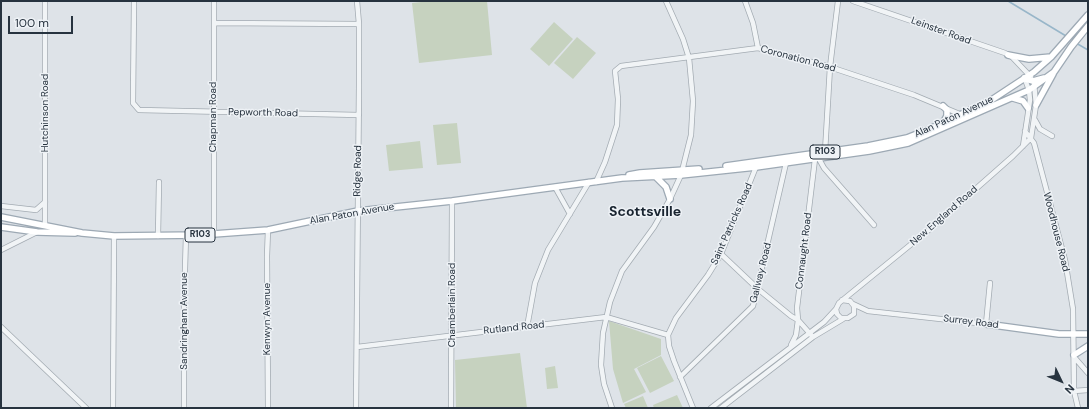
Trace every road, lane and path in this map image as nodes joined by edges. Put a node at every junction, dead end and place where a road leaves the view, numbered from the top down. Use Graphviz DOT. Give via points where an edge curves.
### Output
graph roads {
  1 [pos="45,1"];
  2 [pos="134,1"];
  3 [pos="214,1"];
  4 [pos="358,1"];
  5 [pos="666,1"];
  6 [pos="745,1"];
  7 [pos="838,1"];
  8 [pos="853,1"];
  9 [pos="1088,15"];
  10 [pos="214,23"];
  11 [pos="359,24"];
  12 [pos="1088,26"];
  13 [pos="758,48"];
  14 [pos="1008,55"];
  15 [pos="689,58"];
  16 [pos="1051,58"];
  17 [pos="830,67"];
  18 [pos="1054,72"];
  19 [pos="1031,80"];
  20 [pos="1029,90"];
  21 [pos="1014,98"];
  22 [pos="1036,105"];
  23 [pos="943,106"];
  24 [pos="1028,108"];
  25 [pos="213,112"];
  26 [pos="359,115"];
  27 [pos="964,116"];
  28 [pos="1035,118"];
  29 [pos="943,124"];
  30 [pos="1025,131"];
  31 [pos="1052,136"];
  32 [pos="1030,138"];
  33 [pos="1024,146"];
  34 [pos="824,152"];
  35 [pos="817,159"];
  36 [pos="786,163"];
  37 [pos="756,167"];
  38 [pos="682,172"];
  39 [pos="656,176"];
  40 [pos="622,178"];
  41 [pos="159,182"];
  42 [pos="593,182"];
  43 [pos="555,187"];
  44 [pos="670,199"];
  45 [pos="452,201"];
  46 [pos="45,202"];
  47 [pos="1,206"];
  48 [pos="358,211"];
  49 [pos="570,214"];
  50 [pos="1,217"];
  51 [pos="45,225"];
  52 [pos="874,225"];
  53 [pos="1,227"];
  54 [pos="268,230"];
  55 [pos="37,232"];
  56 [pos="82,233"];
  57 [pos="214,234"];
  58 [pos="186,235"];
  59 [pos="114,236"];
  60 [pos="158,236"];
  61 [pos="1,250"];
  62 [pos="721,254"];
  63 [pos="990,283"];
  64 [pos="863,284"];
  65 [pos="758,289"];
  66 [pos="842,300"];
  67 [pos="852,303"];
  68 [pos="836,309"];
  69 [pos="868,311"];
  70 [pos="854,314"];
  71 [pos="606,317"];
  72 [pos="843,318"];
  73 [pos="798,320"];
  74 [pos="986,324"];
  75 [pos="1,327"];
  76 [pos="527,327"];
  77 [pos="809,332"];
  78 [pos="452,334"];
  79 [pos="1088,334"];
  80 [pos="668,335"];
  81 [pos="1074,335"];
  82 [pos="813,337"];
  83 [pos="1088,346"];
  84 [pos="357,347"];
  85 [pos="790,347"];
  86 [pos="1074,356"];
  87 [pos="1088,373"];
  88 [pos="680,377"];
  89 [pos="1088,390"];
  90 [pos="1074,391"];
  91 [pos="86,408"];
  92 [pos="113,408"];
  93 [pos="184,408"];
  94 [pos="268,408"];
  95 [pos="356,408"];
  96 [pos="451,408"];
  97 [pos="612,408"];
  98 [pos="693,408"];
  99 [pos="711,408"];
  100 [pos="721,408"];
  101 [pos="1078,408"];
  1 -- 46 [label="street, Hutchinson Road"];
  2 -- 25 [label="street, Pepworth Road" via="133,103 137,109"];
  3 -- 10 [label="street, Chapman Road"];
  4 -- 11 [label="street, Ridge Road"];
  5 -- 15 [label="street"];
  6 -- 13 [label="street"];
  7 -- 17 [label="street"];
  8 -- 14 [label="street, Leinster Road"];
  9 -- 16 [label="main road, Alan Paton Avenue"];
  10 -- 11 [label="street"];
  10 -- 25 [label="street, Chapman Road"];
  11 -- 26 [label="street, Ridge Road"];
  12 -- 18 [label="main road, Alan Paton Avenue"];
  13 -- 15 [label="street, Coronation Road"];
  13 -- 17 [label="street, Coronation Road"];
  14 -- 16 [label="main road" via="1028,59"];
  14 -- 19 [label="street, Leinster Road"];
  15 -- 38 [label="street" via="693,101 692,127"];
  15 -- 42 [label="street, Coronation Road" via="621,66 615,71 617,125 605,162"];
  16 -- 19 [label="main road, Alan Paton Avenue"];
  17 -- 23 [label="street, Coronation Road"];
  17 -- 34 [label="street"];
  18 -- 19 [label="main road, Alan Paton Avenue"];
  18 -- 22 [label="main road"];
  19 -- 20 [label="main road, Alan Paton Avenue / R103"];
  19 -- 20 [label="street"];
  19 -- 22 [label="street, New England Road"];
  19 -- 27 [label="main road, Alan Paton Avenue / R103"];
  20 -- 21 [label="main road, Alan Paton Avenue / R103"];
  20 -- 24 [label="street"];
  21 -- 24 [label="main road" via="1023,101"];
  21 -- 27 [label="main road, Alan Paton Avenue / R103"];
  22 -- 28 [label="street, New England Road"];
  23 -- 27 [label="street, Coronation Road"];
  23 -- 29 [label="main road" via="948,116"];
  24 -- 30 [label="street"];
  25 -- 26 [label="street, Pepworth Road"];
  25 -- 57 [label="street, Chapman Road"];
  26 -- 48 [label="street, Ridge Road"];
  27 -- 29 [label="main road, Alan Paton Avenue / R103"];
  27 -- 35 [label="main road, Alan Paton Avenue / R103" via="908,144"];
  28 -- 31 [label="street" via="1040,129"];
  28 -- 32 [label="street, New England Road"];
  29 -- 34 [label="main road, Alan Paton Avenue / R103" via="907,138"];
  30 -- 32 [label="street, Woodhouse Road"];
  30 -- 33 [label="street"];
  32 -- 33 [label="street, New England Road"];
  32 -- 81 [label="street, Woodhouse Road" via="1034,143 1065,260"];
  33 -- 64 [label="street, New England Road"];
  34 -- 38 [label="main road, Alan Paton Avenue / R103"];
  35 -- 36 [label="main road, Alan Paton Avenue / R103"];
  35 -- 52 [label="street"];
  35 -- 73 [label="street, Connaught Road" via="797,308"];
  36 -- 37 [label="main road, Alan Paton Avenue / R103"];
  36 -- 65 [label="street, Gallway Road"];
  37 -- 38 [label="main road, Alan Paton Avenue / R103"];
  37 -- 62 [label="street, Saint Patricks Road"];
  38 -- 39 [label="main road, Alan Paton Avenue / R103"];
  38 -- 40 [label="main road, Alan Paton Avenue / R103" via="640,173"];
  38 -- 44 [label="street"];
  39 -- 40 [label="main road, Alan Paton Avenue / R103"];
  39 -- 44 [label="main road" via="666,187"];
  40 -- 42 [label="main road, Alan Paton Avenue / R103"];
  41 -- 60 [label="street"];
  42 -- 43 [label="main road, Alan Paton Avenue / R103"];
  42 -- 49 [label="street"];
  43 -- 45 [label="main road, Alan Paton Avenue / R103"];
  43 -- 49 [label="street"];
  44 -- 71 [label="street" via="619,277"];
  45 -- 48 [label="main road, Alan Paton Avenue / R103"];
  45 -- 78 [label="street, Chamberlain Road"];
  46 -- 47 [label="street" via="36,210"];
  46 -- 51 [label="street, Hutchinson Road"];
  48 -- 54 [label="main road, Alan Paton Avenue / R103"];
  48 -- 84 [label="street, Ridge Road"];
  49 -- 76 [label="street" via="541,265 531,299"];
  50 -- 51 [label="main road, Alan Paton Avenue / R103"];
  51 -- 56 [label="main road, Alan Paton Avenue / R103"];
  53 -- 55 [label="main road, Alan Paton Avenue / R103"];
  54 -- 57 [label="main road, Alan Paton Avenue / R103"];
  54 -- 94 [label="street, Kenwyn Avenue"];
  55 -- 56 [label="main road, Alan Paton Avenue / R103"];
  55 -- 61 [label="street"];
  56 -- 59 [label="main road, Alan Paton Avenue / R103"];
  57 -- 58 [label="main road, Alan Paton Avenue / R103"];
  58 -- 60 [label="main road, Alan Paton Avenue / R103"];
  58 -- 93 [label="street, Sandringham Avenue"];
  59 -- 60 [label="main road, Alan Paton Avenue / R103"];
  59 -- 92 [label="street"];
  62 -- 65 [label="street"];
  62 -- 80 [label="street, Saint Patricks Road" via="676,318"];
  63 -- 74 [label="street"];
  64 -- 66 [label="street, New England Road"];
  64 -- 67 [label="street, New England Road"];
  65 -- 73 [label="street"];
  65 -- 88 [label="street, Gallway Road" via="749,312"];
  66 -- 67 [label="street"];
  66 -- 68 [label="street"];
  67 -- 69 [label="street, Surrey Road"];
  67 -- 70 [label="street"];
  68 -- 72 [label="street" via="837,314"];
  68 -- 77 [label="street" via="824,322"];
  69 -- 70 [label="street, Surrey Road"];
  69 -- 74 [label="street, Surrey Road"];
  70 -- 72 [label="street"];
  71 -- 76 [label="street, Rutland Road"];
  71 -- 80 [label="street, Rutland Road"];
  71 -- 97 [label="street" via="601,365"];
  72 -- 82 [label="street"];
  73 -- 77 [label="street"];
  73 -- 85 [label="street, Connaught Road" via="796,335"];
  74 -- 81 [label="main road, Surrey Road"];
  75 -- 91 [label="street"];
  76 -- 78 [label="street, Rutland Road"];
  77 -- 82 [label="street"];
  77 -- 85 [label="street"];
  78 -- 84 [label="street, Rutland Road"];
  78 -- 96 [label="street, Chamberlain Road"];
  79 -- 81 [label="main road, Surrey Road"];
  80 -- 88 [label="street" via="669,346"];
  81 -- 86 [label="street, Woodhouse Road"];
  82 -- 100 [label="street"];
  83 -- 86 [label="main road"];
  84 -- 95 [label="street, Ridge Road"];
  85 -- 99 [label="street"];
  86 -- 87 [label="street"];
  86 -- 90 [label="street, Woodhouse Road"];
  88 -- 98 [label="street"];
  89 -- 90 [label="street"];
  90 -- 101 [label="street, Woodhouse Road"];
}
